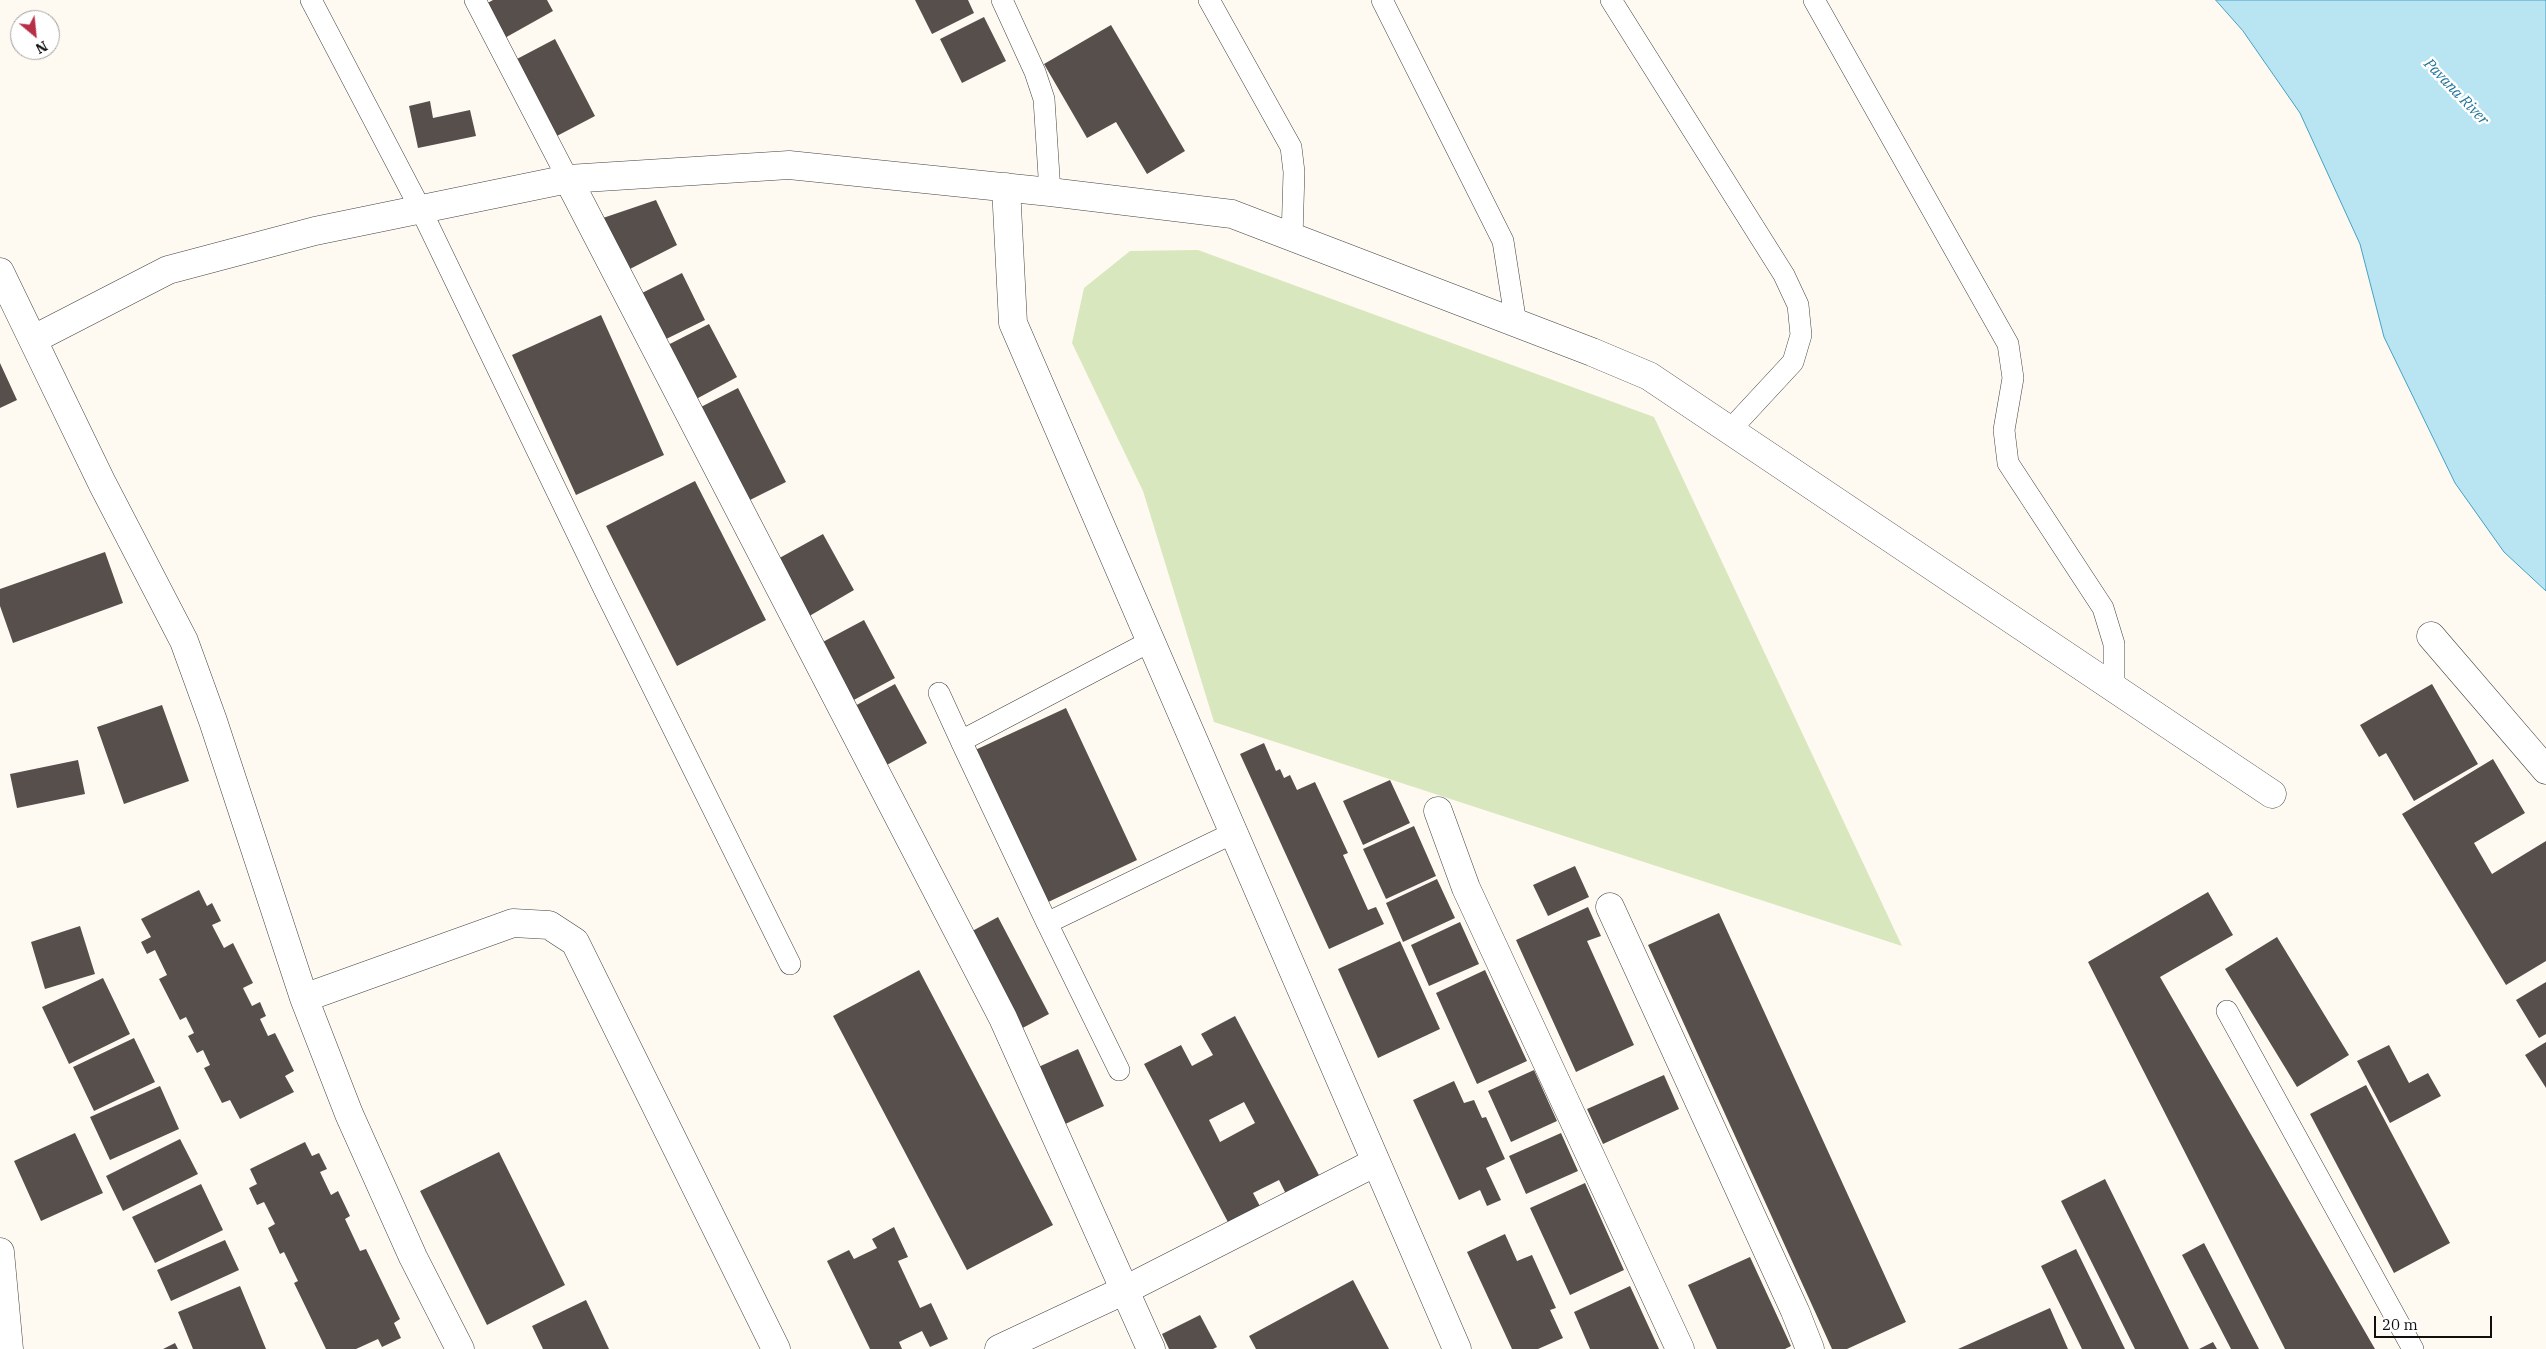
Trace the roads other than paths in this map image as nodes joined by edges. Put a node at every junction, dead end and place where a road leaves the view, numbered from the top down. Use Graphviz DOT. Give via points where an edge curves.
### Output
graph roads {
  1 [pos="311,0"];
  2 [pos="475,0"];
  3 [pos="1002,0"];
  4 [pos="1209,0"];
  5 [pos="1382,0"];
  6 [pos="1611,0"];
  7 [pos="1814,0"];
  8 [pos="568,179"];
  9 [pos="1006,187"];
  10 [pos="1050,192"];
  11 [pos="421,210"];
  12 [pos="1292,238"];
  13 [pos="0,272"];
  14 [pos="1516,324"];
  15 [pos="34,339"];
  16 [pos="1730,430"];
  17 [pos="2431,636"];
  18 [pos="1151,641"];
  19 [pos="2114,688"];
  20 [pos="939,693"];
  21 [pos="961,741"];
  22 [pos="2546,770"];
  23 [pos="2272,794"];
  24 [pos="1438,811"];
  25 [pos="1233,833"];
  26 [pos="1610,907"];
  27 [pos="1047,922"];
  28 [pos="790,964"];
  29 [pos="304,998"];
  30 [pos="2227,1011"];
  31 [pos="1119,1070"];
  32 [pos="1376,1162"];
  33 [pos="0,1252"];
  34 [pos="1125,1290"];
  35 [pos="10,1349"];
  36 [pos="460,1349"];
  37 [pos="776,1349"];
  38 [pos="999,1349"];
  39 [pos="1151,1349"];
  40 [pos="1456,1349"];
  41 [pos="1680,1349"];
  42 [pos="1810,1349"];
  43 [pos="2412,1349"];
  1 -- 11 [label="lane"];
  2 -- 8 [label="lane"];
  3 -- 10 [label="lane" via="1044,98"];
  4 -- 12 [label="lane" via="1291,147 1294,172"];
  5 -- 14 [label="lane" via="1503,241"];
  6 -- 16 [label="lane" via="1784,275 1798,305 1801,335 1793,362"];
  7 -- 19 [label="lane" via="2008,344 2013,378 2004,430 2008,462 2103,608 2114,644"];
  8 -- 9 [label="street" via="789,165"];
  8 -- 11 [label="street"];
  8 -- 34 [label="street" via="1003,1018"];
  9 -- 10 [label="street"];
  9 -- 18 [label="street" via="1013,323"];
  10 -- 12 [label="street" via="1232,214"];
  11 -- 15 [label="street" via="315,231 168,270"];
  11 -- 28 [label="lane"];
  12 -- 14 [label="street"];
  13 -- 15 [label="street"];
  14 -- 16 [label="street" via="1649,376"];
  15 -- 29 [label="street" via="102,483 184,641 214,721"];
  16 -- 19 [label="street"];
  17 -- 22 [label="street"];
  18 -- 21 [label="lane"];
  18 -- 25 [label="street"];
  19 -- 23 [label="street"];
  20 -- 21 [label="lane"];
  21 -- 27 [label="lane"];
  24 -- 41 [label="street" via="1466,888"];
  25 -- 27 [label="lane"];
  25 -- 32 [label="street"];
  26 -- 42 [label="street"];
  27 -- 31 [label="lane"];
  29 -- 36 [label="street" via="349,1114 413,1257"];
  29 -- 37 [label="street" via="513,923 548,925 575,942"];
  30 -- 43 [label="lane"];
  32 -- 34 [label="street"];
  32 -- 40 [label="street"];
  33 -- 35 [label="street"];
  34 -- 38 [label="street"];
  34 -- 39 [label="street"];
}
